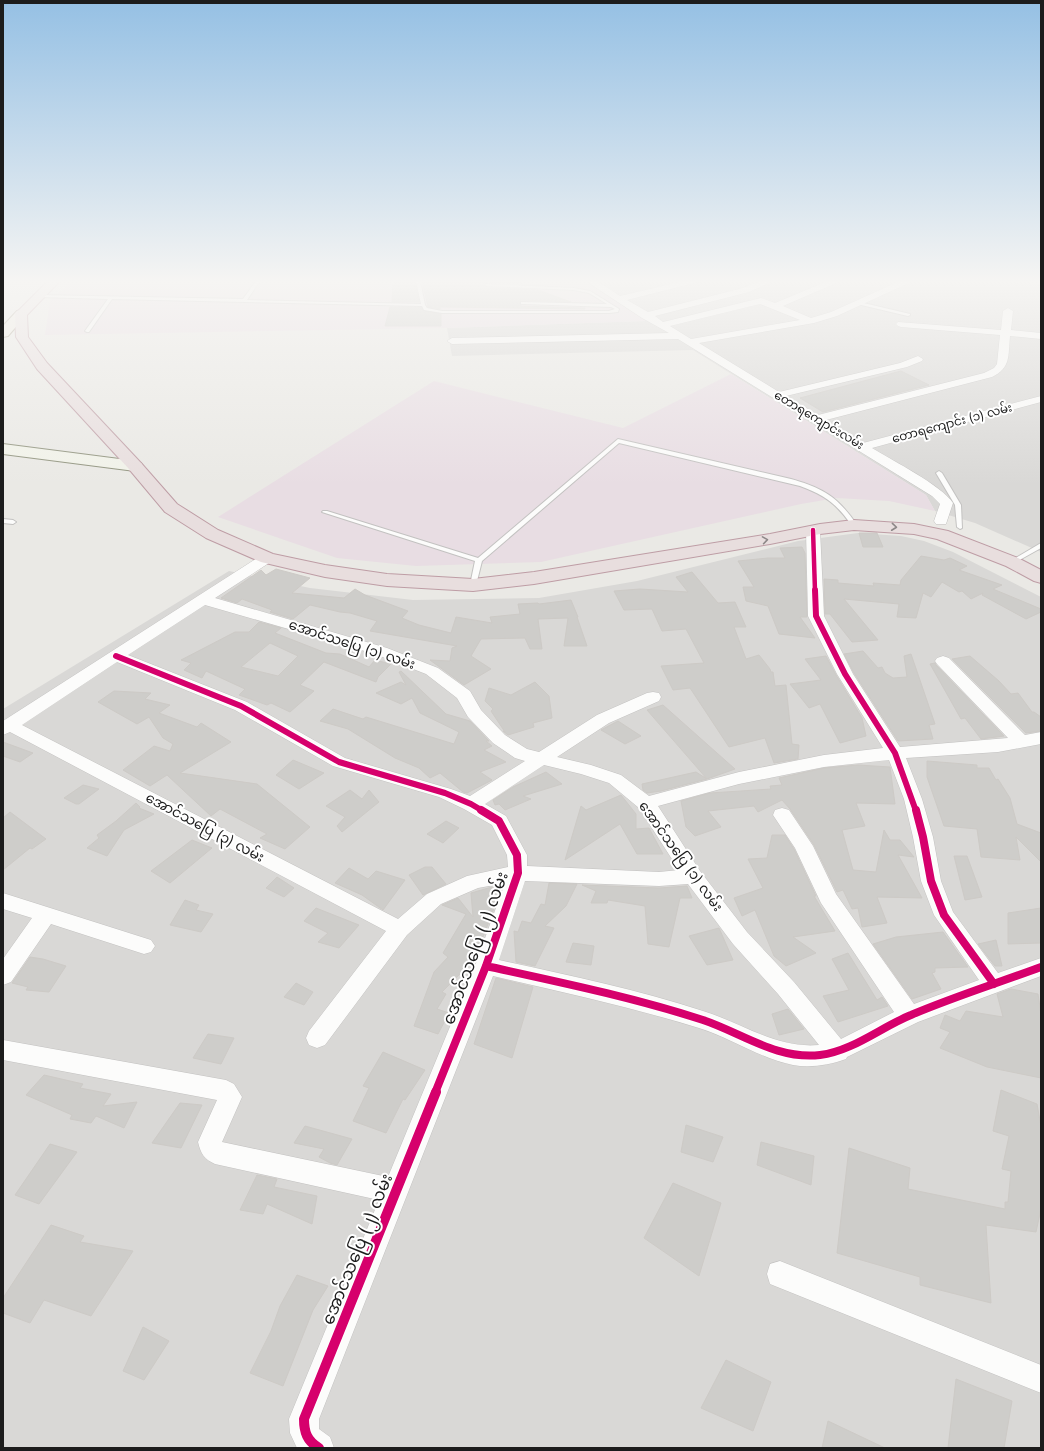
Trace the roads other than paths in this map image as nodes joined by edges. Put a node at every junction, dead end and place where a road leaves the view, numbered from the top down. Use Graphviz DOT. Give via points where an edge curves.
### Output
graph roads {
  1 [pos="30,349"];
  2 [pos="700,349"];
  3 [pos="1004,349"];
  4 [pos="918,359"];
  5 [pos="778,395"];
  6 [pos="1041,399"];
  7 [pos="817,418"];
  8 [pos="862,447"];
  9 [pos="3,449"];
  10 [pos="135,466"];
  11 [pos="939,473"];
  12 [pos="325,512"];
  13 [pos="850,519"];
  14 [pos="3,521"];
  15 [pos="941,521"];
  16 [pos="13,522"];
  17 [pos="960,527"];
  18 [pos="813,530"];
  19 [pos="685,552"];
  20 [pos="1037,553"];
  21 [pos="267,558"];
  22 [pos="479,560"];
  23 [pos="1012,562"];
  24 [pos="1041,577"];
  25 [pos="474,585"];
  26 [pos="204,600"];
  27 [pos="116,656"];
  28 [pos="943,661"];
  29 [pos="653,697"];
  30 [pos="6,727"];
  31 [pos="1041,738"];
  32 [pos="1021,742"];
  33 [pos="895,753"];
  34 [pos="539,759"];
  35 [pos="646,803"];
  36 [pos="471,804"];
  37 [pos="782,816"];
  38 [pos="518,873"];
  39 [pos="693,876"];
  40 [pos="3,901"];
  41 [pos="46,915"];
  42 [pos="400,929"];
  43 [pos="144,946"];
  44 [pos="486,966"];
  45 [pos="1041,967"];
  46 [pos="3,976"];
  47 [pos="994,984"];
  48 [pos="909,1015"];
  49 [pos="317,1038"];
  50 [pos="3,1050"];
  51 [pos="838,1052"];
  52 [pos="395,1191"];
  53 [pos="780,1274"];
  54 [pos="1041,1379"];
  55 [pos="319,1448"];
  1 -- 10 [label="highway" via="42,366"];
  2 -- 5 [label="street, တောရကျောင်းလမ်း"];
  3 -- 7 [label="street" via="1002,364 998,370 988,375"];
  4 -- 5 [label="street" via="903,365"];
  5 -- 7 [label="street, တောရကျောင်းလမ်း"];
  6 -- 8 [label="street, တောရကျောင်း (၁) လမ်း"];
  7 -- 8 [label="street, တောရကျောင်းလမ်း"];
  8 -- 15 [label="street, တောရကျောင်းလမ်း" via="937,493 947,503"];
  9 -- 10 [label="main road"];
  10 -- 21 [label="highway" via="170,508 212,534"];
  11 -- 17 [label="lane" via="958,505"];
  12 -- 22 [label="lane"];
  13 -- 15 [label="highway" via="881,513"];
  13 -- 18 [label="highway"];
  13 -- 19 [label="highway" via="809,516 754,528"];
  13 -- 22 [label="lane" via="836,501 819,490 791,481 618,441"];
  13 -- 23 [label="highway, one-way" via="942,535"];
  14 -- 16 [label="lane"];
  15 -- 17 [label="highway"];
  17 -- 20 [label="highway"];
  19 -- 18 [label="highway, one-way"];
  18 -- 33 [label="street" via="816,616 845,674"];
  19 -- 25 [label="highway" via="534,578"];
  20 -- 23 [label="lane"];
  21 -- 25 [label="highway" via="325,571 387,580"];
  21 -- 26 [label="street"];
  22 -- 25 [label="lane"];
  23 -- 24 [label="highway"];
  26 -- 27 [label="street"];
  26 -- 34 [label="street, အောင်သပြေ (၁) လမ်း" via="381,651 432,670 464,695 474,713 499,739 521,754"];
  27 -- 30 [label="street"];
  27 -- 36 [label="street, အောင်သပြေ (၂) လမ်း" via="241,706 339,762 445,793"];
  28 -- 32 [label="street"];
  29 -- 34 [label="street" via="603,718"];
  30 -- 42 [label="street, အောင်သပြေ (၃) လမ်း"];
  31 -- 32 [label="street"];
  32 -- 33 [label="street"];
  33 -- 35 [label="street" via="824,762 739,778"];
  33 -- 47 [label="street" via="913,799 931,881 944,915"];
  34 -- 35 [label="street, အောင်သပြေ (၁) လမ်း" via="585,769 615,779"];
  34 -- 36 [label="street"];
  35 -- 39 [label="street, အောင်သပြေ (၁) လမ်း"];
  36 -- 38 [label="street, အောင်သပြေ (၂) လမ်း" via="499,821 517,855"];
  37 -- 48 [label="street" via="803,846 828,898"];
  38 -- 39 [label="street" via="659,879"];
  38 -- 42 [label="street" via="474,881 434,899"];
  38 -- 44 [label="street, အောင်သပြေ (၂) လမ်း"];
  39 -- 51 [label="street, အောင်သပြေ (၁) လမ်း" via="740,938 786,988"];
  40 -- 41 [label="street"];
  41 -- 43 [label="street"];
  41 -- 46 [label="street"];
  42 -- 49 [label="street"];
  44 -- 51 [label="street" via="624,996 662,1007 707,1021 782,1052 808,1056"];
  44 -- 52 [label="street, အောင်သပြေ (၂) လမ်း"];
  45 -- 47 [label="street"];
  47 -- 48 [label="street"];
  48 -- 51 [label="street"];
  50 -- 52 [label="street" via="226,1091 230,1097 210,1142 215,1152"];
  52 -- 55 [label="street, အောင်သပြေ (၂) လမ်း" via="304,1419 304,1432 308,1440"];
  53 -- 54 [label="street"];
}
